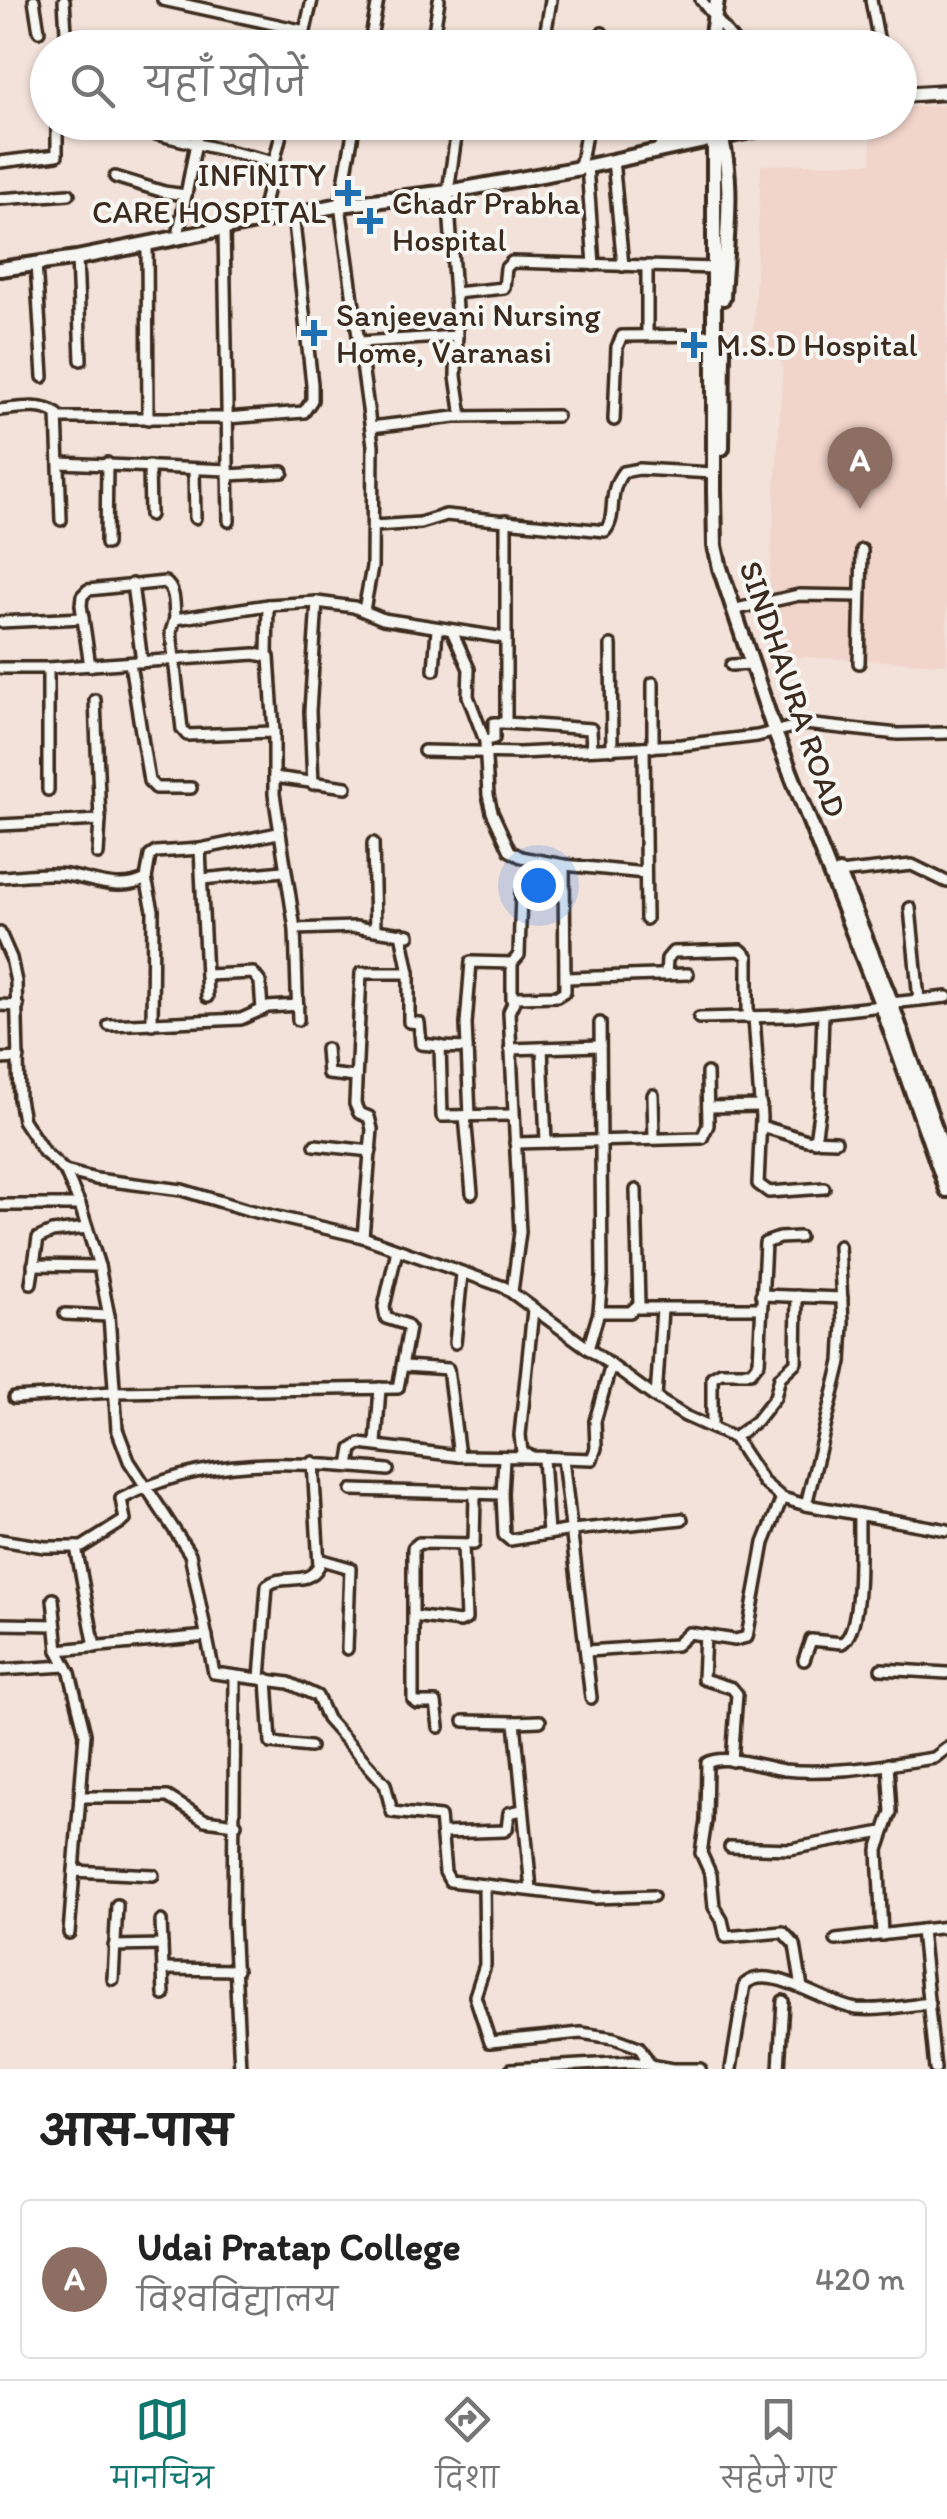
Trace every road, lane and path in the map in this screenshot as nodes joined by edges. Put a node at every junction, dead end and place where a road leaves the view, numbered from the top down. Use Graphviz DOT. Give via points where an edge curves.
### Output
graph roads {
  1 [pos="34,0"];
  2 [pos="64,0"];
  3 [pos="163,0"];
  4 [pos="312,0"];
  5 [pos="378,0"];
  6 [pos="438,0"];
  7 [pos="552,0"];
  8 [pos="701,0"];
  9 [pos="717,0"];
  10 [pos="871,0"];
  11 [pos="714,18"];
  12 [pos="39,30"];
  13 [pos="65,30"];
  14 [pos="300,30"];
  15 [pos="305,30"];
  16 [pos="373,30"];
  17 [pos="434,30"];
  18 [pos="547,30"];
  19 [pos="712,30"];
  20 [pos="724,30"];
  21 [pos="877,30"];
  22 [pos="947,92"];
  23 [pos="917,95"];
  24 [pos="57,140"];
  25 [pos="186,140"];
  26 [pos="280,140"];
  27 [pos="352,140"];
  28 [pos="455,140"];
  29 [pos="586,140"];
  30 [pos="664,140"];
  31 [pos="708,140"];
  32 [pos="718,140"];
  33 [pos="718,140"];
  34 [pos="195,142"];
  35 [pos="656,150"];
  36 [pos="612,160"];
  37 [pos="0,162"];
  38 [pos="274,162"];
  39 [pos="584,167"];
  40 [pos="115,177"];
  41 [pos="448,192"];
  42 [pos="69,194"];
  43 [pos="186,194"];
  44 [pos="0,199"];
  45 [pos="340,204"];
  46 [pos="293,214"];
  47 [pos="268,217"];
  48 [pos="224,228"];
  49 [pos="179,231"];
  50 [pos="146,244"];
  51 [pos="62,258"];
  52 [pos="77,258"];
  53 [pos="36,263"];
  54 [pos="594,265"];
  55 [pos="623,266"];
  56 [pos="647,266"];
  57 [pos="0,268"];
  58 [pos="715,268"];
  59 [pos="455,293"];
  60 [pos="647,335"];
  61 [pos="714,335"];
  62 [pos="457,336"];
  63 [pos="360,342"];
  64 [pos="80,360"];
  65 [pos="44,377"];
  66 [pos="0,410"];
  67 [pos="557,416"];
  68 [pos="462,417"];
  69 [pos="58,418"];
  70 [pos="227,418"];
  71 [pos="148,419"];
  72 [pos="614,420"];
  73 [pos="371,427"];
  74 [pos="60,463"];
  75 [pos="107,464"];
  76 [pos="150,466"];
  77 [pos="194,471"];
  78 [pos="228,472"];
  79 [pos="283,472"];
  80 [pos="714,473"];
  81 [pos="150,516"];
  82 [pos="194,518"];
  83 [pos="62,520"];
  84 [pos="506,520"];
  85 [pos="229,522"];
  86 [pos="374,526"];
  87 [pos="106,544"];
  88 [pos="862,550"];
  89 [pos="132,584"];
  90 [pos="860,596"];
  91 [pos="316,602"];
  92 [pos="268,605"];
  93 [pos="741,608"];
  94 [pos="364,610"];
  95 [pos="83,618"];
  96 [pos="175,619"];
  97 [pos="0,622"];
  98 [pos="437,628"];
  99 [pos="454,632"];
  100 [pos="505,638"];
  101 [pos="611,644"];
  102 [pos="267,655"];
  103 [pos="176,658"];
  104 [pos="136,663"];
  105 [pos="859,663"];
  106 [pos="754,664"];
  107 [pos="731,665"];
  108 [pos="90,666"];
  109 [pos="0,668"];
  110 [pos="48,668"];
  111 [pos="434,670"];
  112 [pos="653,682"];
  113 [pos="95,700"];
  114 [pos="506,723"];
  115 [pos="778,729"];
  116 [pos="274,732"];
  117 [pos="947,732"];
  118 [pos="484,741"];
  119 [pos="648,747"];
  120 [pos="612,748"];
  121 [pos="592,750"];
  122 [pos="424,751"];
  123 [pos="486,753"];
  124 [pos="274,777"];
  125 [pos="313,784"];
  126 [pos="346,786"];
  127 [pos="191,788"];
  128 [pos="48,790"];
  129 [pos="100,820"];
  130 [pos="0,825"];
  131 [pos="278,833"];
  132 [pos="373,843"];
  133 [pos="200,849"];
  134 [pos="98,854"];
  135 [pos="564,865"];
  136 [pos="284,871"];
  137 [pos="645,873"];
  138 [pos="838,873"];
  139 [pos="0,876"];
  140 [pos="146,879"];
  141 [pos="202,879"];
  142 [pos="947,882"];
  143 [pos="521,893"];
  144 [pos="910,908"];
  145 [pos="646,918"];
  146 [pos="295,929"];
  147 [pos="374,929"];
  148 [pos="0,933"];
  149 [pos="512,963"];
  150 [pos="410,973"];
  151 [pos="206,974"];
  152 [pos="688,974"];
  153 [pos="666,975"];
  154 [pos="566,978"];
  155 [pos="207,997"];
  156 [pos="947,997"];
  157 [pos="512,1000"];
  158 [pos="919,1000"];
  159 [pos="886,1004"];
  160 [pos="298,1005"];
  161 [pos="0,1006"];
  162 [pos="18,1006"];
  163 [pos="262,1010"];
  164 [pos="823,1013"];
  165 [pos="751,1017"];
  166 [pos="699,1018"];
  167 [pos="298,1020"];
  168 [pos="600,1022"];
  169 [pos="152,1024"];
  170 [pos="109,1025"];
  171 [pos="600,1046"];
  172 [pos="440,1047"];
  173 [pos="468,1048"];
  174 [pos="542,1048"];
  175 [pos="326,1049"];
  176 [pos="510,1049"];
  177 [pos="19,1058"];
  178 [pos="0,1059"];
  179 [pos="707,1073"];
  180 [pos="356,1078"];
  181 [pos="654,1095"];
  182 [pos="761,1106"];
  183 [pos="708,1108"];
  184 [pos="513,1115"];
  185 [pos="468,1116"];
  186 [pos="762,1126"];
  187 [pos="654,1138"];
  188 [pos="602,1139"];
  189 [pos="815,1141"];
  190 [pos="836,1141"];
  191 [pos="546,1142"];
  192 [pos="515,1143"];
  193 [pos="315,1145"];
  194 [pos="372,1151"];
  195 [pos="947,1162"];
  196 [pos="65,1171"];
  197 [pos="824,1188"];
  198 [pos="636,1190"];
  199 [pos="947,1190"];
  200 [pos="472,1193"];
  201 [pos="0,1205"];
  202 [pos="80,1206"];
  203 [pos="87,1228"];
  204 [pos="363,1237"];
  205 [pos="799,1237"];
  206 [pos="839,1246"];
  207 [pos="396,1250"];
  208 [pos="32,1265"];
  209 [pos="99,1266"];
  210 [pos="462,1274"];
  211 [pos="31,1282"];
  212 [pos="512,1292"];
  213 [pos="761,1294"];
  214 [pos="797,1296"];
  215 [pos="842,1298"];
  216 [pos="638,1308"];
  217 [pos="662,1308"];
  218 [pos="761,1308"];
  219 [pos="533,1310"];
  220 [pos="599,1312"];
  221 [pos="65,1314"];
  222 [pos="110,1316"];
  223 [pos="456,1343"];
  224 [pos="588,1348"];
  225 [pos="611,1365"];
  226 [pos="405,1366"];
  227 [pos="380,1388"];
  228 [pos="113,1392"];
  229 [pos="14,1398"];
  230 [pos="656,1398"];
  231 [pos="712,1428"];
  232 [pos="734,1438"];
  233 [pos="376,1444"];
  234 [pos="459,1456"];
  235 [pos="538,1457"];
  236 [pos="563,1458"];
  237 [pos="504,1459"];
  238 [pos="313,1462"];
  239 [pos="348,1466"];
  240 [pos="388,1470"];
  241 [pos="144,1487"];
  242 [pos="352,1490"];
  243 [pos="476,1494"];
  244 [pos="502,1494"];
  245 [pos="782,1498"];
  246 [pos="806,1505"];
  247 [pos="859,1514"];
  248 [pos="682,1520"];
  249 [pos="572,1530"];
  250 [pos="947,1530"];
  251 [pos="548,1534"];
  252 [pos="0,1540"];
  253 [pos="463,1545"];
  254 [pos="76,1547"];
  255 [pos="319,1559"];
  256 [pos="53,1600"];
  257 [pos="412,1616"];
  258 [pos="0,1624"];
  259 [pos="56,1625"];
  260 [pos="706,1635"];
  261 [pos="207,1636"];
  262 [pos="95,1647"];
  263 [pos="346,1648"];
  264 [pos="58,1650"];
  265 [pos="587,1652"];
  266 [pos="804,1660"];
  267 [pos="66,1666"];
  268 [pos="881,1669"];
  269 [pos="0,1670"];
  270 [pos="947,1673"];
  271 [pos="235,1678"];
  272 [pos="264,1679"];
  273 [pos="591,1698"];
  274 [pos="464,1721"];
  275 [pos="540,1721"];
  276 [pos="516,1722"];
  277 [pos="439,1727"];
  278 [pos="310,1747"];
  279 [pos="945,1754"];
  280 [pos="732,1762"];
  281 [pos="888,1764"];
  282 [pos="81,1798"];
  283 [pos="522,1810"];
  284 [pos="236,1824"];
  285 [pos="883,1832"];
  286 [pos="443,1833"];
  287 [pos="730,1847"];
  288 [pos="74,1871"];
  289 [pos="154,1875"];
  290 [pos="484,1885"];
  291 [pos="531,1889"];
  292 [pos="653,1896"];
  293 [pos="117,1905"];
  294 [pos="161,1920"];
  295 [pos="947,1927"];
  296 [pos="921,1930"];
  297 [pos="70,1933"];
  298 [pos="882,1935"];
  299 [pos="836,1940"];
  300 [pos="162,1945"];
  301 [pos="114,1946"];
  302 [pos="162,1969"];
  303 [pos="237,1970"];
  304 [pos="113,1979"];
  305 [pos="802,1988"];
  306 [pos="164,1995"];
  307 [pos="783,2001"];
  308 [pos="929,2004"];
  309 [pos="650,2065"];
  310 [pos="606,2066"];
  311 [pos="523,2068"];
  312 [pos="240,2069"];
  313 [pos="511,2069"];
  314 [pos="672,2069"];
  315 [pos="700,2069"];
  316 [pos="731,2069"];
  317 [pos="779,2069"];
  318 [pos="935,2069"];
  1 -- 12 [label="street"];
  2 -- 13 [label="street"];
  3 -- 14 [label="street"];
  4 -- 15 [label="street"];
  5 -- 16 [label="street"];
  6 -- 17 [label="street"];
  7 -- 18 [label="street"];
  8 -- 11 [label="street"];
  9 -- 11 [label="street"];
  10 -- 21 [label="street"];
  11 -- 19 [label="street"];
  11 -- 20 [label="street"];
  22 -- 23 [label="street"];
  24 -- 37 [label="street" via="57,155"];
  25 -- 34 [label="street"];
  26 -- 38 [label="street"];
  27 -- 45 [label="street"];
  28 -- 41 [label="street"];
  29 -- 39 [label="street"];
  30 -- 35 [label="street"];
  31 -- 35 [label="street"];
  32 -- 58 [label="street, SINDHAURA ROAD"];
  33 -- 93 [label="street" via="726,202 723,548"];
  34 -- 38 [label="street"];
  34 -- 43 [label="street"];
  35 -- 36 [label="street"];
  36 -- 39 [label="street"];
  36 -- 55 [label="street"];
  38 -- 47 [label="street"];
  39 -- 41 [label="street"];
  39 -- 54 [label="street"];
  40 -- 43 [label="street"];
  41 -- 45 [label="street"];
  41 -- 59 [label="street"];
  42 -- 44 [label="street"];
  43 -- 49 [label="street"];
  45 -- 46 [label="street"];
  45 -- 63 [label="street"];
  46 -- 47 [label="street"];
  46 -- 70 [label="street" via="310,408 295,416"];
  47 -- 48 [label="street"];
  47 -- 49 [label="street"];
  48 -- 50 [label="street"];
  48 -- 70 [label="street"];
  49 -- 51 [label="street"];
  50 -- 52 [label="street"];
  50 -- 71 [label="street"];
  51 -- 52 [label="street"];
  51 -- 53 [label="street"];
  52 -- 64 [label="street"];
  53 -- 57 [label="street"];
  53 -- 65 [label="street"];
  54 -- 55 [label="street"];
  54 -- 59 [label="street" via="512,262 504,288"];
  55 -- 56 [label="street"];
  56 -- 58 [label="street"];
  56 -- 60 [label="street"];
  58 -- 61 [label="street, SINDHAURA ROAD"];
  59 -- 62 [label="street"];
  60 -- 61 [label="street"];
  60 -- 72 [label="street" via="618,341"];
  61 -- 80 [label="street, SINDHAURA ROAD"];
  62 -- 63 [label="street"];
  62 -- 68 [label="street"];
  63 -- 73 [label="street"];
  66 -- 69 [label="street" via="49,410"];
  67 -- 68 [label="street"];
  68 -- 73 [label="street"];
  69 -- 71 [label="street"];
  69 -- 74 [label="street"];
  70 -- 71 [label="street"];
  70 -- 78 [label="street"];
  73 -- 86 [label="street"];
  74 -- 75 [label="street"];
  74 -- 83 [label="street"];
  75 -- 76 [label="street"];
  75 -- 87 [label="street"];
  76 -- 77 [label="street"];
  76 -- 81 [label="street"];
  77 -- 78 [label="street"];
  77 -- 82 [label="street"];
  78 -- 79 [label="street"];
  78 -- 85 [label="street"];
  80 -- 84 [label="street" via="624,472 613,488 605,531"];
  80 -- 106 [label="street, SINDHAURA ROAD" via="718,557"];
  84 -- 86 [label="street" via="446,515"];
  84 -- 100 [label="street"];
  86 -- 94 [label="street"];
  88 -- 90 [label="street"];
  89 -- 95 [label="street" via="88,590"];
  89 -- 96 [label="street" via="170,586"];
  89 -- 104 [label="street"];
  90 -- 93 [label="street" via="799,595"];
  90 -- 105 [label="street"];
  91 -- 92 [label="street"];
  91 -- 94 [label="street"];
  91 -- 125 [label="street"];
  92 -- 96 [label="street"];
  92 -- 102 [label="street"];
  93 -- 115 [label="street"];
  94 -- 98 [label="street"];
  95 -- 97 [label="street"];
  95 -- 108 [label="street"];
  96 -- 103 [label="street"];
  98 -- 99 [label="street"];
  98 -- 111 [label="street"];
  99 -- 100 [label="street"];
  99 -- 118 [label="street"];
  100 -- 114 [label="street"];
  101 -- 120 [label="street"];
  102 -- 103 [label="street"];
  102 -- 116 [label="street"];
  103 -- 104 [label="street"];
  103 -- 116 [label="street" via="187,735"];
  104 -- 108 [label="street"];
  104 -- 127 [label="street" via="149,781 156,788"];
  106 -- 107 [label="street"];
  106 -- 115 [label="street, SINDHAURA ROAD"];
  108 -- 110 [label="street"];
  109 -- 110 [label="street"];
  110 -- 128 [label="street"];
  112 -- 119 [label="street"];
  113 -- 129 [label="street"];
  114 -- 118 [label="street" via="494,723 494,738"];
  114 -- 121 [label="street" via="590,729"];
  115 -- 117 [label="street" via="806,724"];
  115 -- 119 [label="street"];
  115 -- 138 [label="street"];
  115 -- 159 [label="street, SINDHAURA ROAD"];
  116 -- 124 [label="street"];
  118 -- 123 [label="street"];
  119 -- 120 [label="street"];
  119 -- 137 [label="street"];
  120 -- 121 [label="street"];
  121 -- 123 [label="street"];
  122 -- 123 [label="street"];
  123 -- 135 [label="street" via="492,812 510,851"];
  124 -- 125 [label="street"];
  124 -- 131 [label="street"];
  125 -- 126 [label="street"];
  129 -- 130 [label="street"];
  129 -- 134 [label="street"];
  131 -- 133 [label="street"];
  131 -- 136 [label="street"];
  132 -- 147 [label="street"];
  133 -- 140 [label="street" via="156,852"];
  133 -- 141 [label="street"];
  135 -- 137 [label="street"];
  135 -- 154 [label="street"];
  136 -- 141 [label="street"];
  136 -- 146 [label="street"];
  137 -- 145 [label="street"];
  138 -- 142 [label="street" via="912,865"];
  138 -- 159 [label="street"];
  139 -- 140 [label="street" via="67,875 122,884"];
  140 -- 169 [label="street" via="153,910"];
  141 -- 151 [label="street"];
  143 -- 149 [label="street" via="520,956"];
  144 -- 158 [label="street"];
  146 -- 147 [label="street"];
  146 -- 160 [label="street"];
  147 -- 150 [label="street" via="405,934"];
  148 -- 162 [label="street"];
  149 -- 157 [label="street"];
  149 -- 173 [label="street" via="470,962"];
  150 -- 172 [label="street" via="408,1022 420,1023 421,1044"];
  150 -- 180 [label="street" via="361,973"];
  151 -- 155 [label="street"];
  151 -- 163 [label="street" via="253,973"];
  152 -- 153 [label="street"];
  153 -- 154 [label="street"];
  153 -- 165 [label="street" via="672,952 741,950 748,957"];
  154 -- 157 [label="street" via="562,994"];
  156 -- 158 [label="street"];
  157 -- 176 [label="street"];
  158 -- 159 [label="street"];
  159 -- 164 [label="street"];
  159 -- 195 [label="street"];
  159 -- 199 [label="street, SINDHAURA ROAD"];
  160 -- 163 [label="street"];
  160 -- 167 [label="street"];
  161 -- 162 [label="street"];
  162 -- 177 [label="street"];
  163 -- 169 [label="street" via="241,1018"];
  164 -- 165 [label="street"];
  164 -- 189 [label="street"];
  165 -- 166 [label="street"];
  165 -- 182 [label="street"];
  168 -- 171 [label="street"];
  169 -- 170 [label="street"];
  171 -- 174 [label="street"];
  171 -- 188 [label="street"];
  172 -- 173 [label="street"];
  172 -- 185 [label="street" via="442,1116"];
  173 -- 185 [label="street"];
  174 -- 176 [label="street"];
  174 -- 191 [label="street"];
  175 -- 180 [label="street" via="328,1074"];
  176 -- 184 [label="street"];
  177 -- 178 [label="street"];
  177 -- 196 [label="street" via="23,1120"];
  179 -- 183 [label="street"];
  180 -- 194 [label="street" via="356,1109 372,1120"];
  181 -- 187 [label="street"];
  182 -- 183 [label="street"];
  182 -- 186 [label="street"];
  183 -- 187 [label="street" via="702,1138"];
  184 -- 185 [label="street"];
  184 -- 192 [label="street"];
  185 -- 200 [label="street"];
  186 -- 189 [label="street"];
  186 -- 197 [label="street" via="761,1188"];
  187 -- 188 [label="street"];
  188 -- 191 [label="street"];
  188 -- 220 [label="street"];
  189 -- 190 [label="street"];
  191 -- 192 [label="street"];
  192 -- 212 [label="street" via="520,1232"];
  193 -- 194 [label="street"];
  194 -- 204 [label="street"];
  196 -- 202 [label="street"];
  196 -- 204 [label="street" via="182,1190"];
  198 -- 216 [label="street"];
  201 -- 202 [label="street"];
  202 -- 203 [label="street"];
  203 -- 208 [label="street" via="38,1238"];
  203 -- 209 [label="street"];
  204 -- 207 [label="street"];
  205 -- 213 [label="street" via="765,1243"];
  206 -- 215 [label="street"];
  207 -- 210 [label="street"];
  207 -- 226 [label="street" via="384,1307 388,1320 408,1326"];
  208 -- 209 [label="street"];
  208 -- 211 [label="street"];
  209 -- 222 [label="street"];
  210 -- 212 [label="street"];
  210 -- 223 [label="street"];
  212 -- 219 [label="street"];
  213 -- 214 [label="street"];
  213 -- 218 [label="street"];
  214 -- 215 [label="street"];
  214 -- 232 [label="street" via="794,1366 780,1377 756,1421"];
  215 -- 246 [label="street" via="841,1362"];
  216 -- 217 [label="street"];
  216 -- 220 [label="street"];
  217 -- 218 [label="street"];
  217 -- 230 [label="street"];
  218 -- 231 [label="street" via="756,1368 712,1377"];
  219 -- 224 [label="street"];
  219 -- 235 [label="street" via="520,1440 522,1452"];
  220 -- 224 [label="street"];
  221 -- 222 [label="street"];
  222 -- 228 [label="street"];
  224 -- 225 [label="street"];
  225 -- 230 [label="street"];
  225 -- 236 [label="street" via="594,1420 596,1455"];
  226 -- 227 [label="street" via="401,1386"];
  226 -- 234 [label="street" via="448,1369"];
  227 -- 228 [label="street"];
  227 -- 233 [label="street"];
  228 -- 229 [label="street"];
  228 -- 241 [label="street" via="117,1429"];
  230 -- 231 [label="street"];
  231 -- 232 [label="street"];
  232 -- 245 [label="street"];
  233 -- 234 [label="street"];
  233 -- 239 [label="street" via="356,1445"];
  234 -- 237 [label="street"];
  235 -- 236 [label="street"];
  235 -- 237 [label="street"];
  235 -- 251 [label="street"];
  236 -- 249 [label="street"];
  237 -- 244 [label="street"];
  238 -- 239 [label="street"];
  238 -- 241 [label="street" via="236,1466"];
  238 -- 255 [label="street"];
  239 -- 240 [label="street"];
  241 -- 254 [label="street" via="121,1500 125,1520"];
  241 -- 261 [label="street" via="190,1554"];
  242 -- 243 [label="street"];
  243 -- 244 [label="street"];
  243 -- 253 [label="street" via="476,1540"];
  244 -- 251 [label="street" via="505,1539"];
  245 -- 246 [label="street"];
  245 -- 260 [label="street" via="764,1543 747,1637"];
  246 -- 247 [label="street"];
  247 -- 250 [label="street"];
  247 -- 266 [label="street" via="852,1634 842,1643 811,1640"];
  248 -- 249 [label="street"];
  249 -- 251 [label="street"];
  249 -- 265 [label="street"];
  252 -- 254 [label="street"];
  253 -- 257 [label="street" via="414,1544"];
  253 -- 257 [label="street" via="464,1621"];
  254 -- 262 [label="street"];
  255 -- 263 [label="street" via="350,1568"];
  255 -- 272 [label="street" via="310,1577 267,1586"];
  256 -- 259 [label="street"];
  257 -- 277 [label="street" via="413,1700 436,1703"];
  258 -- 259 [label="street"];
  259 -- 264 [label="street"];
  260 -- 265 [label="street" via="689,1633 669,1646"];
  260 -- 280 [label="street" via="704,1680 738,1694"];
  261 -- 262 [label="street"];
  261 -- 271 [label="street" via="214,1673"];
  262 -- 264 [label="street"];
  264 -- 267 [label="street"];
  265 -- 273 [label="street"];
  267 -- 269 [label="street"];
  267 -- 282 [label="street" via="84,1723"];
  268 -- 270 [label="street"];
  271 -- 272 [label="street"];
  271 -- 284 [label="street"];
  272 -- 278 [label="street" via="271,1743"];
  272 -- 286 [label="street" via="318,1696 326,1719 385,1784 392,1812 437,1815"];
  274 -- 276 [label="street"];
  275 -- 276 [label="street"];
  276 -- 283 [label="street"];
  279 -- 281 [label="street"];
  280 -- 281 [label="street" via="816,1771"];
  280 -- 305 [label="street" via="709,1760 706,1768 701,1853 714,1907 726,1937 776,1931 790,1937"];
  281 -- 285 [label="street" via="891,1812"];
  282 -- 284 [label="street" via="168,1797 205,1820"];
  282 -- 288 [label="street"];
  283 -- 286 [label="street" via="509,1813 504,1831"];
  283 -- 291 [label="street"];
  284 -- 303 [label="street"];
  285 -- 287 [label="street" via="790,1850"];
  285 -- 298 [label="street"];
  286 -- 290 [label="street" via="447,1880"];
  288 -- 289 [label="street"];
  288 -- 297 [label="street"];
  290 -- 291 [label="street"];
  290 -- 309 [label="street" via="485,1965 476,1996 490,2042 595,2033 639,2046"];
  291 -- 292 [label="street" via="596,1898"];
  293 -- 301 [label="street"];
  294 -- 300 [label="street"];
  295 -- 296 [label="street"];
  296 -- 298 [label="street"];
  296 -- 308 [label="street"];
  298 -- 299 [label="street"];
  300 -- 301 [label="street"];
  300 -- 302 [label="street"];
  301 -- 304 [label="street"];
  302 -- 303 [label="street"];
  302 -- 306 [label="street"];
  303 -- 312 [label="street"];
  305 -- 308 [label="street" via="859,2009"];
  305 -- 316 [label="street" via="766,1977 747,1981"];
  307 -- 317 [label="street"];
  308 -- 318 [label="street"];
  309 -- 310 [label="street"];
  309 -- 314 [label="street"];
  310 -- 311 [label="street"];
  311 -- 313 [label="street"];
  314 -- 315 [label="street"];
}
